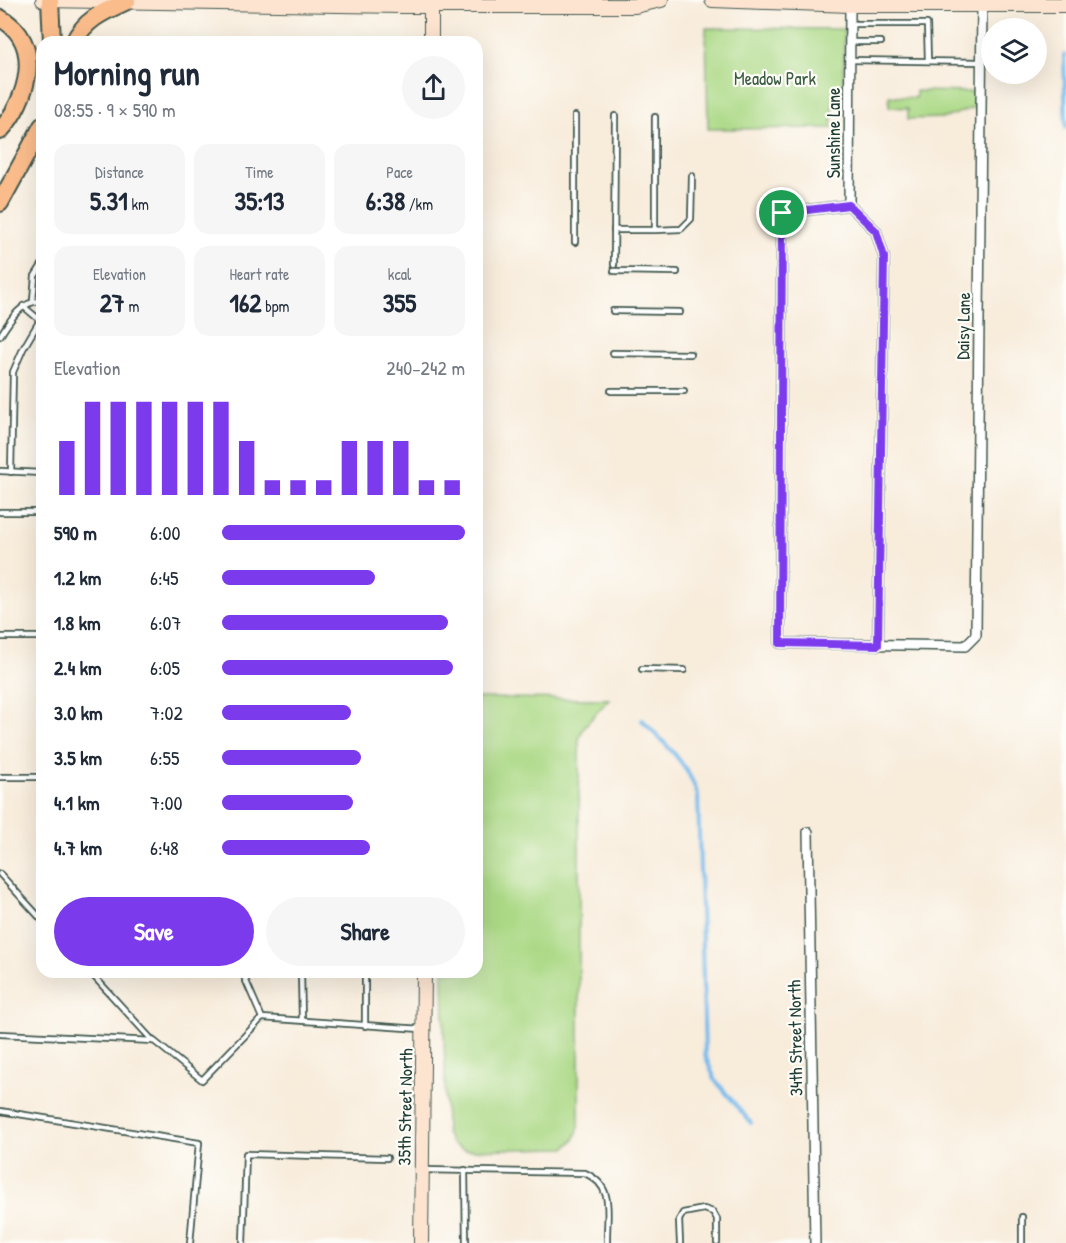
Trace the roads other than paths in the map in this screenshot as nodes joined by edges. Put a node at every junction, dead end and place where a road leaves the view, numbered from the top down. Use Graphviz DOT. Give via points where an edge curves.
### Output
graph roads {
  1 [pos="44,0"];
  2 [pos="50,0"];
  3 [pos="661,0"];
  4 [pos="712,0"];
  5 [pos="128,1"];
  6 [pos="782,2"];
  7 [pos="1018,2"];
  8 [pos="431,3"];
  9 [pos="850,5"];
  10 [pos="982,5"];
  11 [pos="1066,5"];
  12 [pos="0,18"];
  13 [pos="982,18"];
  14 [pos="850,24"];
  15 [pos="52,36"];
  16 [pos="77,36"];
  17 [pos="431,36"];
  18 [pos="850,42"];
  19 [pos="881,42"];
  20 [pos="921,42"];
  21 [pos="928,42"];
  22 [pos="850,60"];
  23 [pos="928,61"];
  24 [pos="981,62"];
  25 [pos="982,84"];
  26 [pos="575,116"];
  27 [pos="615,116"];
  28 [pos="655,117"];
  29 [pos="0,130"];
  30 [pos="36,135"];
  31 [pos="692,176"];
  32 [pos="0,203"];
  33 [pos="849,205"];
  34 [pos="614,230"];
  35 [pos="655,230"];
  36 [pos="575,242"];
  37 [pos="677,272"];
  38 [pos="36,274"];
  39 [pos="33,300"];
  40 [pos="23,306"];
  41 [pos="613,311"];
  42 [pos="680,312"];
  43 [pos="36,317"];
  44 [pos="36,329"];
  45 [pos="0,336"];
  46 [pos="613,353"];
  47 [pos="690,354"];
  48 [pos="611,391"];
  49 [pos="684,391"];
  50 [pos="0,471"];
  51 [pos="11,472"];
  52 [pos="36,473"];
  53 [pos="0,512"];
  54 [pos="36,513"];
  55 [pos="0,637"];
  56 [pos="36,637"];
  57 [pos="878,645"];
  58 [pos="642,669"];
  59 [pos="684,670"];
  60 [pos="0,777"];
  61 [pos="36,777"];
  62 [pos="808,832"];
  63 [pos="0,874"];
  64 [pos="36,913"];
  65 [pos="95,978"];
  66 [pos="245,978"];
  67 [pos="301,978"];
  68 [pos="365,978"];
  69 [pos="424,978"];
  70 [pos="262,1018"];
  71 [pos="302,1020"];
  72 [pos="365,1026"];
  73 [pos="424,1029"];
  74 [pos="0,1034"];
  75 [pos="153,1041"];
  76 [pos="0,1111"];
  77 [pos="387,1158"];
  78 [pos="422,1170"];
  79 [pos="465,1170"];
  80 [pos="1022,1217"];
  81 [pos="190,1243"];
  82 [pos="243,1243"];
  83 [pos="421,1243"];
  84 [pos="466,1243"];
  85 [pos="607,1243"];
  86 [pos="680,1243"];
  87 [pos="717,1243"];
  88 [pos="815,1243"];
  89 [pos="1022,1243"];
  1 -- 2 [label="main road"];
  2 -- 5 [label="main road"];
  2 -- 15 [label="highway"];
  3 -- 8 [label="main road" via="635,6"];
  4 -- 6 [label="main road"];
  5 -- 8 [label="main road"];
  5 -- 16 [label="highway" via="100,13"];
  6 -- 9 [label="main road"];
  7 -- 10 [label="main road"];
  7 -- 11 [label="main road"];
  8 -- 17 [label="main road"];
  9 -- 10 [label="main road"];
  9 -- 14 [label="street, Sunshine Lane"];
  10 -- 13 [label="street, Daisy Lane"];
  12 -- 29 [label="highway" via="21,37 29,66 19,104"];
  14 -- 18 [label="street, Sunshine Lane"];
  14 -- 21 [label="lane" via="927,24"];
  18 -- 19 [label="lane"];
  18 -- 22 [label="street, Sunshine Lane"];
  20 -- 21 [label="lane"];
  21 -- 23 [label="lane"];
  22 -- 23 [label="lane"];
  22 -- 33 [label="street, Sunshine Lane"];
  23 -- 24 [label="lane"];
  25 -- 57 [label="street, Daisy Lane" via="976,635 965,646"];
  26 -- 36 [label="lane"];
  27 -- 34 [label="lane"];
  28 -- 35 [label="lane"];
  30 -- 32 [label="highway"];
  31 -- 35 [label="lane" via="691,219 681,229"];
  33 -- 57 [label="street" via="876,231 884,257"];
  33 -- 57 [label="street" via="782,213 780,643"];
  34 -- 35 [label="lane"];
  34 -- 37 [label="lane" via="614,268"];
  38 -- 39 [label="lane"];
  39 -- 40 [label="lane"];
  40 -- 43 [label="lane"];
  40 -- 45 [label="lane"];
  41 -- 42 [label="lane"];
  44 -- 51 [label="lane" via="13,372"];
  46 -- 47 [label="lane"];
  48 -- 49 [label="lane"];
  50 -- 51 [label="lane"];
  51 -- 52 [label="lane"];
  53 -- 54 [label="lane"];
  55 -- 56 [label="lane"];
  58 -- 59 [label="lane"];
  60 -- 61 [label="lane"];
  62 -- 88 [label="street, 34th Street North"];
  63 -- 64 [label="lane"];
  65 -- 75 [label="lane"];
  66 -- 70 [label="lane"];
  67 -- 71 [label="lane"];
  68 -- 72 [label="lane"];
  69 -- 73 [label="main road, 35th Street North"];
  70 -- 71 [label="lane"];
  70 -- 75 [label="lane" via="202,1080"];
  71 -- 72 [label="lane"];
  72 -- 73 [label="lane"];
  73 -- 78 [label="main road, 35th Street North"];
  74 -- 75 [label="lane"];
  76 -- 81 [label="lane" via="198,1143"];
  77 -- 82 [label="lane" via="246,1154"];
  78 -- 79 [label="lane"];
  78 -- 83 [label="main road, 35th Street North"];
  79 -- 84 [label="lane"];
  79 -- 85 [label="lane" via="585,1173 600,1180 607,1193"];
  80 -- 89 [label="lane"];
  86 -- 87 [label="lane" via="683,1213 704,1209 713,1212 717,1219"];
}
